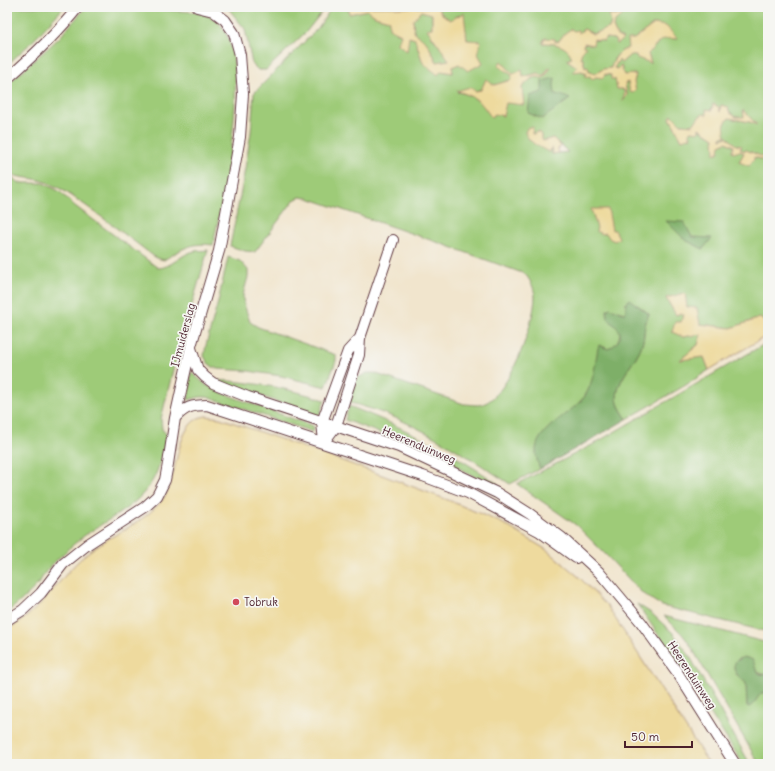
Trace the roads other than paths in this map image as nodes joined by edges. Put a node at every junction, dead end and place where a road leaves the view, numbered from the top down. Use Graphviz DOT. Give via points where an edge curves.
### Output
graph roads {
  1 [pos="78,7"];
  2 [pos="197,7"];
  3 [pos="7,79"];
  4 [pos="393,240"];
  5 [pos="360,338"];
  6 [pos="191,346"];
  7 [pos="175,418"];
  8 [pos="322,422"];
  9 [pos="336,426"];
  10 [pos="324,442"];
  11 [pos="625,602"];
  12 [pos="7,620"];
  13 [pos="735,764"];
  1 -- 3 [label="street" via="28,61"];
  2 -- 6 [label="street, IJmuiderslag" via="219,15 234,34 240,54 243,94 240,137 220,251"];
  4 -- 5 [label="street"];
  5 -- 8 [label="street" via="348,351"];
  5 -- 9 [label="street" via="359,355"];
  6 -- 7 [label="street, IJmuiderslag"];
  6 -- 8 [label="street, Heerenduinweg" via="198,370 213,383"];
  7 -- 10 [label="street, Heerenduinweg" via="191,406 207,405"];
  7 -- 12 [label="street, IJmuiderslag" via="165,480 157,496 63,564 28,606"];
  8 -- 9 [label="street, Heerenduinweg"];
  8 -- 10 [label="street"];
  9 -- 10 [label="street"];
  9 -- 11 [label="street, Heerenduinweg" via="399,447 497,493 561,537 599,572"];
  10 -- 11 [label="street, Heerenduinweg" via="445,484 494,506 559,545"];
  11 -- 13 [label="street, Heerenduinweg" via="677,672"];
}
